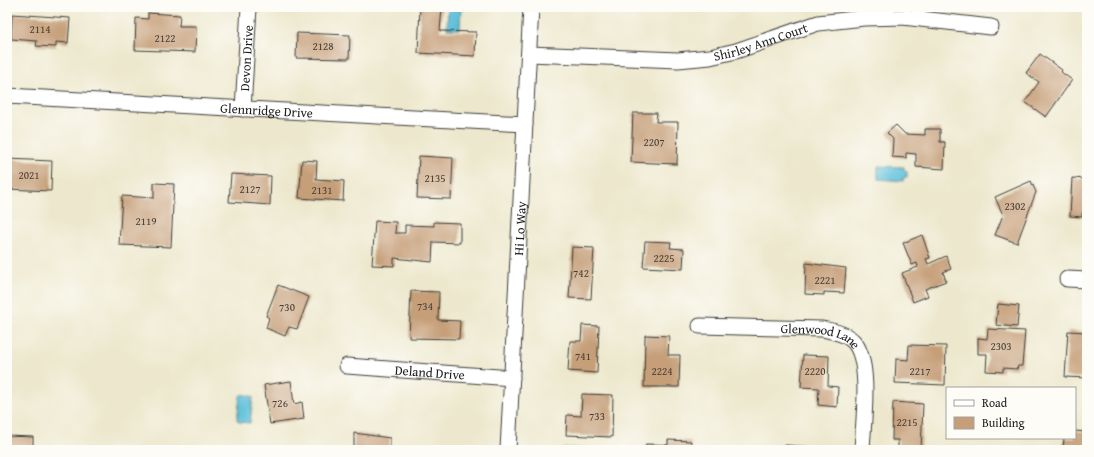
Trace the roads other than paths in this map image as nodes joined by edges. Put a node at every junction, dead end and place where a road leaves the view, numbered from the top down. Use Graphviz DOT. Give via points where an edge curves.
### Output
graph roads {
  1 [pos="249,7"];
  2 [pos="531,7"];
  3 [pos="991,27"];
  4 [pos="529,54"];
  5 [pos="7,96"];
  6 [pos="243,109"];
  7 [pos="525,124"];
  8 [pos="1067,279"];
  9 [pos="1087,280"];
  10 [pos="700,326"];
  11 [pos="347,366"];
  12 [pos="512,378"];
  13 [pos="508,450"];
  14 [pos="862,450"];
  1 -- 6 [label="street, Devon Drive"];
  2 -- 4 [label="street, Hi Lo Way"];
  3 -- 4 [label="street, Shirley Ann Court" via="903,17 864,18 818,23 710,58 678,60"];
  4 -- 7 [label="street, Hi Lo Way"];
  5 -- 6 [label="street, Glennridge Drive"];
  6 -- 7 [label="street, Glennridge Drive"];
  7 -- 12 [label="street, Hi Lo Way"];
  8 -- 9 [label="street"];
  10 -- 14 [label="street, Glenwood Lane" via="822,329 838,332 853,341 862,354 865,371"];
  11 -- 12 [label="street, Deland Drive"];
  12 -- 13 [label="street, Hi Lo Way"];
}
